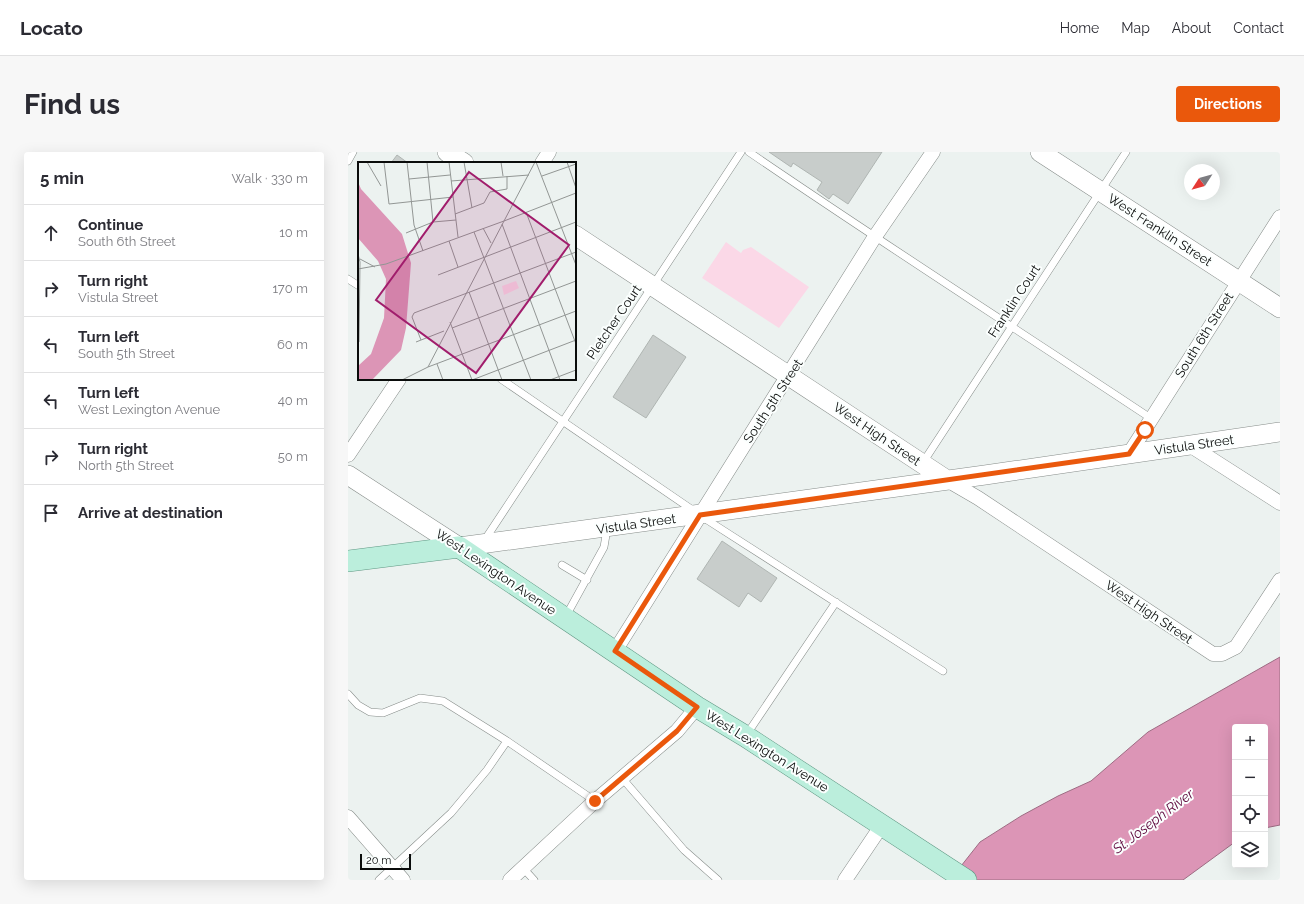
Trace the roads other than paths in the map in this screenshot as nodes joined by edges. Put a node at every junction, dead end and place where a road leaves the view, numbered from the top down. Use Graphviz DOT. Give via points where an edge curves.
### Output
graph roads {
  1 [pos="353,152"];
  2 [pos="447,152"];
  3 [pos="549,152"];
  4 [pos="741,152"];
  5 [pos="749,152"];
  6 [pos="933,152"];
  7 [pos="1040,152"];
  8 [pos="1126,152"];
  9 [pos="348,160"];
  10 [pos="462,162"];
  11 [pos="543,162"];
  12 [pos="1100,191"];
  13 [pos="1280,217"];
  14 [pos="576,236"];
  15 [pos="874,238"];
  16 [pos="348,279"];
  17 [pos="1238,281"];
  18 [pos="358,285"];
  19 [pos="653,286"];
  20 [pos="1280,308"];
  21 [pos="1012,326"];
  22 [pos="789,375"];
  23 [pos="398,380"];
  24 [pos="502,380"];
  25 [pos="1152,419"];
  26 [pos="563,421"];
  27 [pos="1280,432"];
  28 [pos="1191,446"];
  29 [pos="1129,454"];
  30 [pos="348,455"];
  31 [pos="922,464"];
  32 [pos="348,475"];
  33 [pos="947,480"];
  34 [pos="1280,503"];
  35 [pos="700,515"];
  36 [pos="607,528"];
  37 [pos="482,545"];
  38 [pos="459,547"];
  39 [pos="348,561"];
  40 [pos="562,565"];
  41 [pos="587,580"];
  42 [pos="1280,580"];
  43 [pos="836,602"];
  44 [pos="565,618"];
  45 [pos="615,651"];
  46 [pos="943,671"];
  47 [pos="348,694"];
  48 [pos="697,707"];
  49 [pos="745,736"];
  50 [pos="507,741"];
  51 [pos="622,778"];
  52 [pos="595,801"];
  53 [pos="348,817"];
  54 [pos="882,825"];
  55 [pos="392,868"];
  56 [pos="523,868"];
  57 [pos="714,879"];
  58 [pos="378,880"];
  59 [pos="403,880"];
  60 [pos="510,880"];
  61 [pos="534,880"];
  62 [pos="845,880"];
  63 [pos="966,880"];
  1 -- 9 [label="lane"];
  2 -- 10 [label="street"];
  3 -- 11 [label="street"];
  4 -- 19 [label="lane, Pletcher Court"];
  5 -- 15 [label="lane"];
  6 -- 15 [label="street, South 5th Street"];
  7 -- 12 [label="street, West Franklin Street"];
  8 -- 12 [label="lane, Franklin Court"];
  12 -- 17 [label="street, West Franklin Street"];
  12 -- 21 [label="lane, Franklin Court"];
  13 -- 17 [label="street, South 6th Street"];
  14 -- 19 [label="street, West High Street"];
  15 -- 21 [label="lane"];
  15 -- 22 [label="street, South 5th Street"];
  16 -- 18 [label="lane"];
  17 -- 20 [label="street, West Franklin Street"];
  17 -- 25 [label="street, South 6th Street"];
  19 -- 22 [label="street, West High Street"];
  19 -- 26 [label="lane, Pletcher Court"];
  21 -- 25 [label="lane"];
  21 -- 31 [label="lane, Franklin Court"];
  22 -- 31 [label="street, West High Street"];
  22 -- 35 [label="street, South 5th Street"];
  23 -- 30 [label="street"];
  24 -- 26 [label="lane"];
  25 -- 29 [label="street, South 6th Street"];
  26 -- 35 [label="lane"];
  26 -- 37 [label="lane, Pletcher Court"];
  27 -- 28 [label="street, Vistula Street"];
  28 -- 29 [label="street, Vistula Street"];
  28 -- 34 [label="street"];
  29 -- 33 [label="street, Vistula Street"];
  31 -- 33 [label="street, West High Street"];
  32 -- 38 [label="street, West Lexington Avenue"];
  33 -- 35 [label="street, Vistula Street"];
  33 -- 42 [label="street, West High Street" via="1213,654 1222,654 1236,647"];
  35 -- 36 [label="street, Vistula Street"];
  35 -- 43 [label="lane"];
  35 -- 45 [label="street, South 5th Street"];
  36 -- 37 [label="street, Vistula Street"];
  36 -- 41 [label="lane" via="604,547"];
  37 -- 38 [label="street, Vistula Street"];
  38 -- 39 [label="main road, Vistula Street"];
  38 -- 44 [label="main road, West Lexington Avenue"];
  40 -- 41 [label="lane"];
  41 -- 44 [label="lane"];
  43 -- 46 [label="lane"];
  43 -- 49 [label="lane"];
  44 -- 45 [label="main road, West Lexington Avenue"];
  45 -- 48 [label="main road, West Lexington Avenue"];
  47 -- 50 [label="lane" via="358,705 370,712 383,713 420,698 443,701"];
  48 -- 49 [label="main road, West Lexington Avenue"];
  48 -- 51 [label="street" via="677,731"];
  49 -- 54 [label="main road, West Lexington Avenue"];
  50 -- 52 [label="lane"];
  50 -- 55 [label="lane" via="451,814"];
  51 -- 52 [label="street"];
  51 -- 57 [label="lane" via="684,850"];
  52 -- 56 [label="street"];
  53 -- 55 [label="street"];
  54 -- 62 [label="street"];
  54 -- 63 [label="main road, West Lexington Avenue"];
  55 -- 58 [label="lane"];
  55 -- 59 [label="street"];
  56 -- 60 [label="street"];
  56 -- 61 [label="lane"];
}
